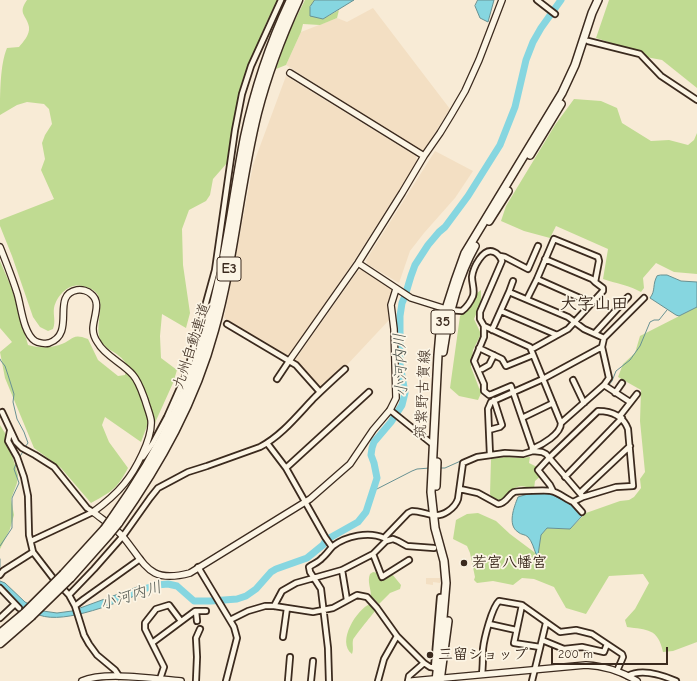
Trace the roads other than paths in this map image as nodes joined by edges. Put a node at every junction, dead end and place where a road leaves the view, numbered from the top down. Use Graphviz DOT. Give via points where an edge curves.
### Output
graph roads {
  1 [pos="281,0"];
  2 [pos="291,0"];
  3 [pos="298,0"];
  4 [pos="502,0"];
  5 [pos="537,0"];
  6 [pos="598,0"];
  7 [pos="602,0"];
  8 [pos="555,14"];
  9 [pos="588,41"];
  10 [pos="290,74"];
  11 [pos="697,100"];
  12 [pos="424,156"];
  13 [pos="538,246"];
  14 [pos="0,247"];
  15 [pos="500,256"];
  16 [pos="545,259"];
  17 [pos="358,263"];
  18 [pos="537,279"];
  19 [pos="513,281"];
  20 [pos="595,282"];
  21 [pos="398,290"];
  22 [pos="509,292"];
  23 [pos="628,297"];
  24 [pos="644,298"];
  25 [pos="527,299"];
  26 [pos="592,303"];
  27 [pos="449,310"];
  28 [pos="501,311"];
  29 [pos="574,322"];
  30 [pos="227,324"];
  31 [pos="484,326"];
  32 [pos="492,330"];
  33 [pos="595,333"];
  34 [pos="557,335"];
  35 [pos="604,338"];
  36 [pos="602,347"];
  37 [pos="479,348"];
  38 [pos="532,349"];
  39 [pos="494,355"];
  40 [pos="533,355"];
  41 [pos="289,361"];
  42 [pos="345,369"];
  43 [pos="482,369"];
  44 [pos="277,379"];
  45 [pos="543,379"];
  46 [pos="573,380"];
  47 [pos="622,384"];
  48 [pos="604,385"];
  49 [pos="513,391"];
  50 [pos="320,392"];
  51 [pos="369,392"];
  52 [pos="616,393"];
  53 [pos="637,394"];
  54 [pos="494,400"];
  55 [pos="630,402"];
  56 [pos="553,403"];
  57 [pos="584,404"];
  58 [pos="391,411"];
  59 [pos="2,412"];
  60 [pos="522,418"];
  61 [pos="621,418"];
  62 [pos="561,423"];
  63 [pos="489,430"];
  64 [pos="10,431"];
  65 [pos="433,443"];
  66 [pos="267,444"];
  67 [pos="630,446"];
  68 [pos="533,450"];
  69 [pos="490,455"];
  70 [pos="549,458"];
  71 [pos="135,467"];
  72 [pos="286,468"];
  73 [pos="565,477"];
  74 [pos="460,488"];
  75 [pos="553,491"];
  76 [pos="582,495"];
  77 [pos="573,502"];
  78 [pos="305,503"];
  79 [pos="93,512"];
  80 [pos="582,512"];
  81 [pos="435,515"];
  82 [pos="115,521"];
  83 [pos="123,536"];
  84 [pos="385,539"];
  85 [pos="31,541"];
  86 [pos="332,546"];
  87 [pos="434,548"];
  88 [pos="33,552"];
  89 [pos="373,554"];
  90 [pos="140,559"];
  91 [pos="409,560"];
  92 [pos="198,568"];
  93 [pos="342,570"];
  94 [pos="0,575"];
  95 [pos="313,578"];
  96 [pos="0,588"];
  97 [pos="68,595"];
  98 [pos="347,600"];
  99 [pos="522,605"];
  100 [pos="75,606"];
  101 [pos="274,606"];
  102 [pos="286,608"];
  103 [pos="23,610"];
  104 [pos="196,611"];
  105 [pos="322,611"];
  106 [pos="206,612"];
  107 [pos="0,618"];
  108 [pos="230,620"];
  109 [pos="181,621"];
  110 [pos="197,621"];
  111 [pos="546,623"];
  112 [pos="489,624"];
  113 [pos="200,629"];
  114 [pos="516,630"];
  115 [pos="0,634"];
  116 [pos="397,636"];
  117 [pos="283,637"];
  118 [pos="542,640"];
  119 [pos="0,643"];
  120 [pos="152,643"];
  121 [pos="607,644"];
  122 [pos="540,647"];
  123 [pos="290,657"];
  124 [pos="313,661"];
  125 [pos="424,663"];
  126 [pos="435,668"];
  127 [pos="535,669"];
  128 [pos="617,671"];
  129 [pos="482,674"];
  130 [pos="119,676"];
  131 [pos="628,676"];
  132 [pos="469,678"];
  133 [pos="160,679"];
  134 [pos="438,680"];
  135 [pos="82,681"];
  136 [pos="181,681"];
  137 [pos="196,681"];
  138 [pos="226,681"];
  139 [pos="288,681"];
  140 [pos="311,681"];
  141 [pos="329,681"];
  142 [pos="378,681"];
  143 [pos="408,681"];
  144 [pos="412,681"];
  145 [pos="532,681"];
  146 [pos="637,681"];
  147 [pos="676,681"];
  1 -- 71 [label="street" via="251,66 242,94 215,270 204,315 186,372 167,417 153,443"];
  2 -- 82 [label="highway, 九州自動車道 / E3" via="275,35 256,93 245,137 218,286 194,371 166,434"];
  3 -- 82 [label="highway, 九州自動車道 / E3" via="274,57 257,114 226,284 207,354 171,438 151,474"];
  4 -- 12 [label="street" via="465,91"];
  5 -- 8 [label="street"];
  6 -- 27 [label="main road, 筑紫野古賀線 / 35" via="568,81 461,264"];
  7 -- 9 [label="main road, 筑紫野古賀線 / 35"];
  9 -- 11 [label="street" via="637,53 661,76"];
  9 -- 27 [label="main road, 筑紫野古賀線 / 35" via="572,84 474,248"];
  10 -- 12 [label="street"];
  12 -- 17 [label="street"];
  13 -- 15 [label="street" via="528,269"];
  14 -- 71 [label="street" via="28,331 35,341 45,344 59,337 64,324 64,303 67,295 78,290 92,294 96,303 93,328 97,342 134,376 142,390 151,420 148,437"];
  15 -- 27 [label="street" via="492,251 482,254 473,273 473,294 467,308 462,311"];
  15 -- 31 [label="street" via="502,261 480,312"];
  16 -- 18 [label="street"];
  16 -- 20 [label="street"];
  16 -- 20 [label="street" via="554,239 598,258"];
  17 -- 21 [label="street"];
  17 -- 41 [label="street"];
  18 -- 25 [label="street"];
  18 -- 26 [label="street"];
  19 -- 22 [label="street"];
  20 -- 26 [label="street" via="603,288"];
  21 -- 27 [label="street" via="411,298"];
  21 -- 58 [label="street" via="391,305 396,398"];
  22 -- 25 [label="street"];
  22 -- 28 [label="street"];
  23 -- 33 [label="street"];
  24 -- 35 [label="street"];
  25 -- 29 [label="street"];
  26 -- 29 [label="street"];
  27 -- 65 [label="main road, 筑紫野古賀線 / 35" via="440,332"];
  27 -- 81 [label="main road, 筑紫野古賀線 / 35" via="441,369"];
  28 -- 32 [label="street"];
  28 -- 34 [label="street"];
  29 -- 33 [label="street" via="584,330"];
  29 -- 34 [label="street"];
  30 -- 41 [label="street"];
  31 -- 32 [label="street"];
  31 -- 37 [label="street" via="484,337"];
  32 -- 38 [label="street"];
  33 -- 35 [label="street"];
  34 -- 38 [label="street"];
  35 -- 36 [label="street"];
  36 -- 45 [label="street"];
  36 -- 48 [label="street" via="609,378"];
  37 -- 39 [label="street"];
  37 -- 49 [label="street" via="474,361 486,393 489,395 511,386"];
  38 -- 40 [label="street"];
  39 -- 40 [label="street" via="502,358 506,366"];
  39 -- 43 [label="street" via="489,365"];
  40 -- 45 [label="street"];
  41 -- 44 [label="street"];
  41 -- 50 [label="street" via="296,365"];
  42 -- 50 [label="street"];
  45 -- 49 [label="street"];
  45 -- 56 [label="street"];
  46 -- 57 [label="street"];
  47 -- 52 [label="street"];
  48 -- 52 [label="street"];
  48 -- 57 [label="street"];
  49 -- 54 [label="street"];
  49 -- 60 [label="street"];
  50 -- 66 [label="street"];
  51 -- 72 [label="street"];
  52 -- 55 [label="street"];
  53 -- 55 [label="street"];
  54 -- 63 [label="street" via="488,409"];
  54 -- 63 [label="street" via="502,425"];
  55 -- 61 [label="street"];
  56 -- 60 [label="street"];
  56 -- 62 [label="street"];
  57 -- 62 [label="street"];
  58 -- 65 [label="street"];
  58 -- 78 [label="street" via="373,430 350,464"];
  59 -- 64 [label="street"];
  60 -- 68 [label="street"];
  61 -- 67 [label="street" via="626,422"];
  61 -- 70 [label="street" via="598,411"];
  61 -- 73 [label="street"];
  62 -- 68 [label="street" via="558,432"];
  63 -- 69 [label="street"];
  64 -- 79 [label="street" via="22,448 54,467"];
  64 -- 85 [label="street" via="8,441 17,457 28,496"];
  65 -- 81 [label="main road, 筑紫野古賀線 / 35" via="431,480"];
  66 -- 72 [label="street"];
  66 -- 83 [label="street" via="188,472 158,488"];
  67 -- 76 [label="street"];
  67 -- 76 [label="street" via="632,486"];
  68 -- 69 [label="street" via="523,454"];
  68 -- 70 [label="street" via="542,452"];
  69 -- 74 [label="street" via="473,457 463,463"];
  70 -- 73 [label="street"];
  70 -- 75 [label="street" via="538,470"];
  71 -- 79 [label="street" via="124,484"];
  72 -- 78 [label="street"];
  73 -- 76 [label="street"];
  74 -- 75 [label="street" via="478,493 498,504 504,503 517,490"];
  74 -- 81 [label="street" via="455,505 444,514"];
  75 -- 77 [label="street"];
  76 -- 77 [label="street"];
  77 -- 80 [label="street"];
  78 -- 86 [label="street"];
  78 -- 92 [label="street"];
  79 -- 83 [label="street"];
  79 -- 85 [label="street"];
  81 -- 84 [label="street" via="412,511"];
  81 -- 126 [label="main road, 筑紫野古賀線 / 35" via="435,528 444,560 446,583"];
  81 -- 134 [label="main road, 筑紫野古賀線 / 35" via="451,583"];
  82 -- 103 [label="highway, 九州自動車道 / E3, bridge" via="67,576"];
  83 -- 90 [label="street"];
  83 -- 97 [label="street"];
  84 -- 86 [label="street" via="373,534 364,535"];
  84 -- 87 [label="street" via="398,540 407,546"];
  84 -- 89 [label="street"];
  85 -- 88 [label="street"];
  86 -- 95 [label="street" via="322,559 309,567"];
  88 -- 94 [label="street"];
  88 -- 97 [label="street"];
  89 -- 91 [label="street" via="382,577"];
  89 -- 93 [label="street"];
  90 -- 92 [label="street" via="153,573 165,576 176,577"];
  90 -- 100 [label="street"];
  92 -- 108 [label="street"];
  93 -- 95 [label="street"];
  93 -- 98 [label="street"];
  95 -- 101 [label="street" via="282,591"];
  95 -- 105 [label="street" via="321,589"];
  96 -- 103 [label="street"];
  97 -- 100 [label="street"];
  98 -- 105 [label="street"];
  98 -- 116 [label="street" via="357,595 367,597"];
  99 -- 111 [label="street"];
  99 -- 112 [label="street" via="499,601"];
  99 -- 114 [label="street"];
  100 -- 130 [label="street" via="89,644"];
  101 -- 102 [label="street"];
  101 -- 108 [label="street" via="248,611"];
  102 -- 105 [label="street"];
  102 -- 117 [label="street"];
  103 -- 107 [label="street"];
  103 -- 115 [label="highway, 九州自動車道 / E3"];
  103 -- 119 [label="highway, 九州自動車道 / E3"];
  104 -- 106 [label="street"];
  104 -- 109 [label="street"];
  104 -- 110 [label="street"];
  105 -- 141 [label="street" via="328,648"];
  108 -- 138 [label="street" via="237,638"];
  109 -- 120 [label="street"];
  109 -- 120 [label="street" via="169,605 156,609 145,623"];
  111 -- 118 [label="street"];
  111 -- 121 [label="street" via="560,632 584,631"];
  112 -- 114 [label="street"];
  112 -- 129 [label="street" via="483,648"];
  113 -- 137 [label="street" via="196,638"];
  114 -- 122 [label="street" via="514,643"];
  116 -- 125 [label="street"];
  116 -- 142 [label="street" via="384,659"];
  118 -- 121 [label="street" via="564,649 582,647 604,652"];
  118 -- 122 [label="street"];
  120 -- 133 [label="street" via="164,667"];
  121 -- 128 [label="street" via="622,654"];
  122 -- 127 [label="street"];
  123 -- 139 [label="street"];
  124 -- 140 [label="street"];
  125 -- 126 [label="street"];
  125 -- 143 [label="street" via="409,676"];
  126 -- 134 [label="main road, 筑紫野古賀線 / 35"];
  127 -- 128 [label="street" via="586,665"];
  127 -- 129 [label="street"];
  127 -- 145 [label="street"];
  128 -- 131 [label="street"];
  129 -- 132 [label="street"];
  130 -- 133 [label="street"];
  130 -- 135 [label="street"];
  131 -- 146 [label="street"];
  131 -- 147 [label="street" via="634,673 660,675"];
  132 -- 134 [label="street"];
  133 -- 136 [label="street"];
  134 -- 144 [label="street"];
}
